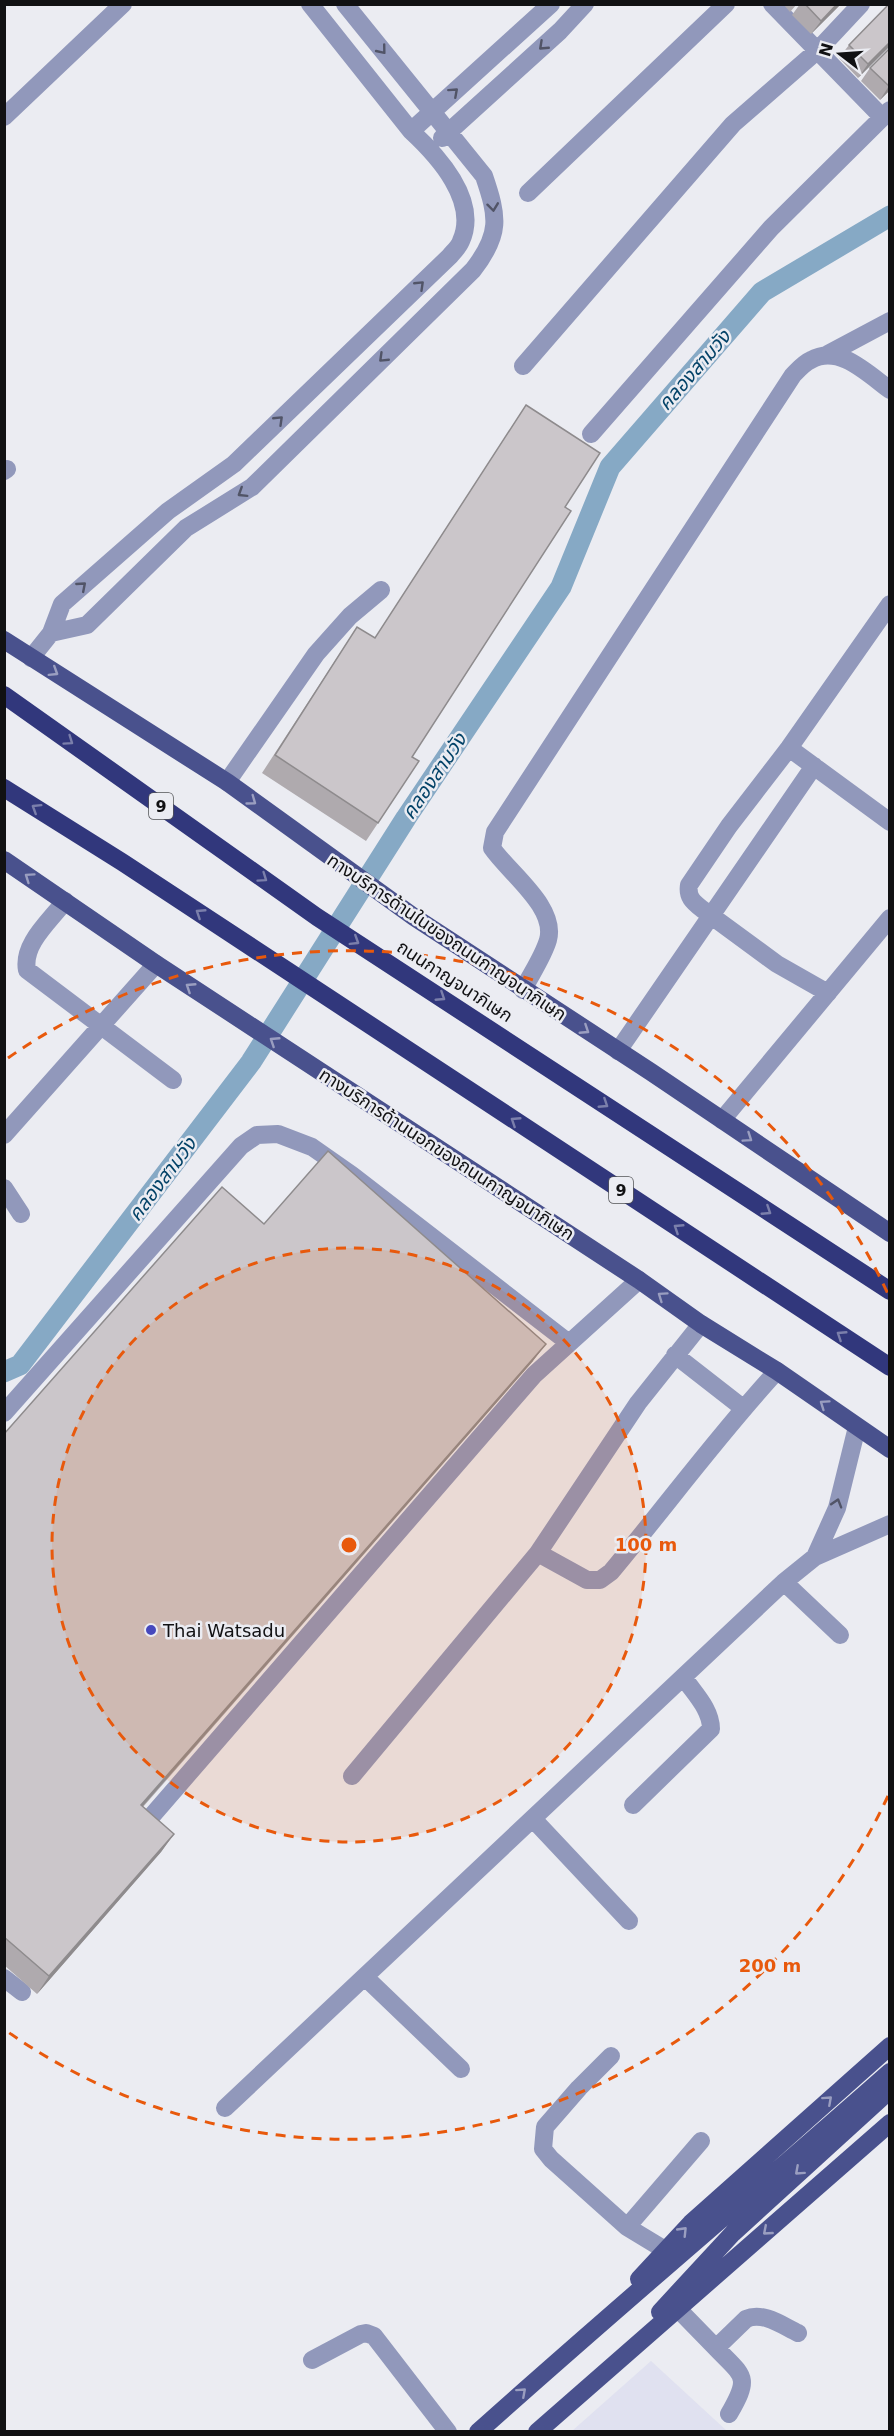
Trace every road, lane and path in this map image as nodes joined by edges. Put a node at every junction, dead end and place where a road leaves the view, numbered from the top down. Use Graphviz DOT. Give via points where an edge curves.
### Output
graph roads {
  1 [pos="123,4"];
  2 [pos="310,4"];
  3 [pos="345,4"];
  4 [pos="551,4"];
  5 [pos="585,4"];
  6 [pos="726,4"];
  7 [pos="772,4"];
  8 [pos="861,4"];
  9 [pos="818,50"];
  10 [pos="432,111"];
  11 [pos="886,113"];
  12 [pos="4,117"];
  13 [pos="411,131"];
  14 [pos="450,132"];
  15 [pos="429,148"];
  16 [pos="528,193"];
  17 [pos="890,321"];
  18 [pos="828,354"];
  19 [pos="523,366"];
  20 [pos="890,390"];
  21 [pos="591,434"];
  22 [pos="258,441"];
  23 [pos="279,461"];
  24 [pos="112,560"];
  25 [pos="131,581"];
  26 [pos="381,590"];
  27 [pos="890,604"];
  28 [pos="51,633"];
  29 [pos="4,640"];
  30 [pos="32,658"];
  31 [pos="4,695"];
  32 [pos="789,748"];
  33 [pos="814,766"];
  34 [pos="227,782"];
  35 [pos="4,788"];
  36 [pos="890,822"];
  37 [pos="4,860"];
  38 [pos="65,901"];
  39 [pos="710,915"];
  40 [pos="890,918"];
  41 [pos="156,964"];
  42 [pos="523,990"];
  43 [pos="828,993"];
  44 [pos="99,1026"];
  45 [pos="618,1051"];
  46 [pos="173,1080"];
  47 [pos="722,1120"];
  48 [pos="4,1135"];
  49 [pos="4,1188"];
  50 [pos="21,1214"];
  51 [pos="890,1233"];
  52 [pos="639,1280"];
  53 [pos="890,1291"];
  54 [pos="701,1324"];
  55 [pos="569,1343"];
  56 [pos="675,1354"];
  57 [pos="890,1367"];
  58 [pos="777,1371"];
  59 [pos="743,1408"];
  60 [pos="4,1413"];
  61 [pos="857,1427"];
  62 [pos="890,1449"];
  63 [pos="890,1524"];
  64 [pos="538,1553"];
  65 [pos="815,1557"];
  66 [pos="784,1582"];
  67 [pos="840,1635"];
  68 [pos="684,1678"];
  69 [pos="352,1776"];
  70 [pos="633,1805"];
  71 [pos="150,1818"];
  72 [pos="534,1820"];
  73 [pos="629,1921"];
  74 [pos="366,1977"];
  75 [pos="4,1978"];
  76 [pos="22,1992"];
  77 [pos="890,2046"];
  78 [pos="611,2056"];
  79 [pos="461,2069"];
  80 [pos="890,2072"];
  81 [pos="890,2090"];
  82 [pos="225,2108"];
  83 [pos="890,2123"];
  84 [pos="700,2141"];
  85 [pos="627,2227"];
  86 [pos="665,2250"];
  87 [pos="678,2309"];
  88 [pos="602,2321"];
  89 [pos="798,2333"];
  90 [pos="716,2348"];
  91 [pos="312,2360"];
  92 [pos="615,2362"];
  93 [pos="729,2414"];
  94 [pos="448,2432"];
  95 [pos="478,2432"];
  96 [pos="537,2432"];
  1 -- 12 [label="street"];
  2 -- 13 [label="street"];
  3 -- 10 [label="street, one-way"];
  10 -- 4 [label="street, one-way"];
  5 -- 14 [label="street, one-way"];
  6 -- 16 [label="street"];
  7 -- 9 [label="street"];
  8 -- 9 [label="street"];
  9 -- 11 [label="street"];
  9 -- 19 [label="street" via="733,124"];
  10 -- 13 [label="street"];
  10 -- 14 [label="street"];
  11 -- 21 [label="street" via="771,228"];
  13 -- 15 [label="street"];
  14 -- 15 [label="street"];
  14 -- 23 [label="street, one-way" via="484,176 490,192 495,228 489,250"];
  22 -- 15 [label="street, one-way" via="461,242 465,227 457,186"];
  17 -- 18 [label="street"];
  18 -- 20 [label="street" via="849,361"];
  18 -- 42 [label="street" via="811,360 780,392 495,832 492,848 543,908 549,924 548,940"];
  22 -- 23 [label="street"];
  22 -- 24 [label="street"];
  23 -- 25 [label="street, one-way" via="252,487 186,528"];
  24 -- 25 [label="street"];
  28 -- 24 [label="street, one-way" via="62,604"];
  25 -- 28 [label="street" via="87,625"];
  26 -- 34 [label="street" via="350,616 316,654"];
  27 -- 32 [label="street"];
  28 -- 30 [label="street"];
  29 -- 30 [label="main road, ทางบริการด้านในของถนนกาญจนาภิเษก"];
  30 -- 34 [label="main road, ทางบริการด้านในของถนนกาญจนาภิเษก, one-way"];
  31 -- 53 [label="highway, ถนนกาญจนาภิเษก / 9, one-way" via="317,917"];
  32 -- 33 [label="street"];
  32 -- 39 [label="street" via="689,885 693,902"];
  33 -- 36 [label="street"];
  33 -- 39 [label="street"];
  34 -- 42 [label="main road, ทางบริการด้านในของถนนกาญจนาภิเษก, one-way" via="338,864"];
  57 -- 35 [label="highway, 9, one-way"];
  38 -- 37 [label="main road, ทางบริการด้านนอกของถนนกาญจนาภิเษก, one-way"];
  38 -- 41 [label="main road, ทางบริการด้านนอกของถนนกาญจนาภิเษก"];
  38 -- 44 [label="street" via="30,946 25,958 27,970"];
  39 -- 43 [label="street" via="777,964"];
  39 -- 45 [label="street"];
  40 -- 43 [label="street"];
  41 -- 44 [label="street"];
  52 -- 41 [label="main road, ทางบริการด้านนอกของถนนกาญจนาภิเษก, one-way"];
  42 -- 45 [label="main road, ทางบริการด้านในของถนนกาญจนาภิเษก, one-way"];
  43 -- 47 [label="street"];
  44 -- 46 [label="street"];
  44 -- 48 [label="street"];
  45 -- 47 [label="main road, ทางบริการด้านในของถนนกาญจนาภิเษก"];
  47 -- 51 [label="main road, ทางบริการด้านในของถนนกาญจนาภิเษก, one-way"];
  49 -- 50 [label="street"];
  54 -- 52 [label="main road, ทางบริการด้านนอกของถนนกาญจนาภิเษก, one-way"];
  52 -- 55 [label="street"];
  54 -- 56 [label="street"];
  54 -- 58 [label="main road, ทางบริการด้านนอกของถนนกาญจนาภิเษก"];
  55 -- 60 [label="street" via="312,1147 278,1134 257,1135 241,1146"];
  55 -- 71 [label="street" via="534,1375"];
  56 -- 59 [label="street"];
  56 -- 64 [label="street"];
  58 -- 59 [label="street"];
  61 -- 58 [label="main road, ทางบริการด้านนอกของถนนกาญจนาภิเษก, one-way"];
  59 -- 64 [label="street" via="666,1507 600,1580 588,1580"];
  61 -- 62 [label="main road, ทางบริการด้านนอกของถนนกาญจนาภิเษก"];
  65 -- 61 [label="street, one-way" via="837,1508"];
  63 -- 65 [label="street"];
  64 -- 69 [label="street"];
  65 -- 66 [label="street"];
  66 -- 67 [label="street"];
  66 -- 68 [label="street"];
  68 -- 70 [label="street" via="711,1720 711,1728"];
  68 -- 72 [label="street"];
  72 -- 73 [label="street"];
  72 -- 74 [label="street"];
  74 -- 79 [label="street"];
  74 -- 82 [label="street"];
  75 -- 76 [label="street"];
  86 -- 77 [label="main road, one-way"];
  78 -- 85 [label="street" via="545,2127 543,2149"];
  80 -- 88 [label="main road"];
  81 -- 92 [label="main road, one-way" via="733,2233"];
  83 -- 87 [label="main road, one-way"];
  84 -- 85 [label="street"];
  85 -- 86 [label="street"];
  86 -- 88 [label="main road"];
  87 -- 90 [label="street"];
  87 -- 92 [label="main road"];
  95 -- 88 [label="main road, one-way"];
  89 -- 90 [label="street" via="752,2316"];
  90 -- 93 [label="street" via="742,2380 742,2392"];
  91 -- 94 [label="street" via="361,2334 374,2336"];
  92 -- 96 [label="main road"];
}
